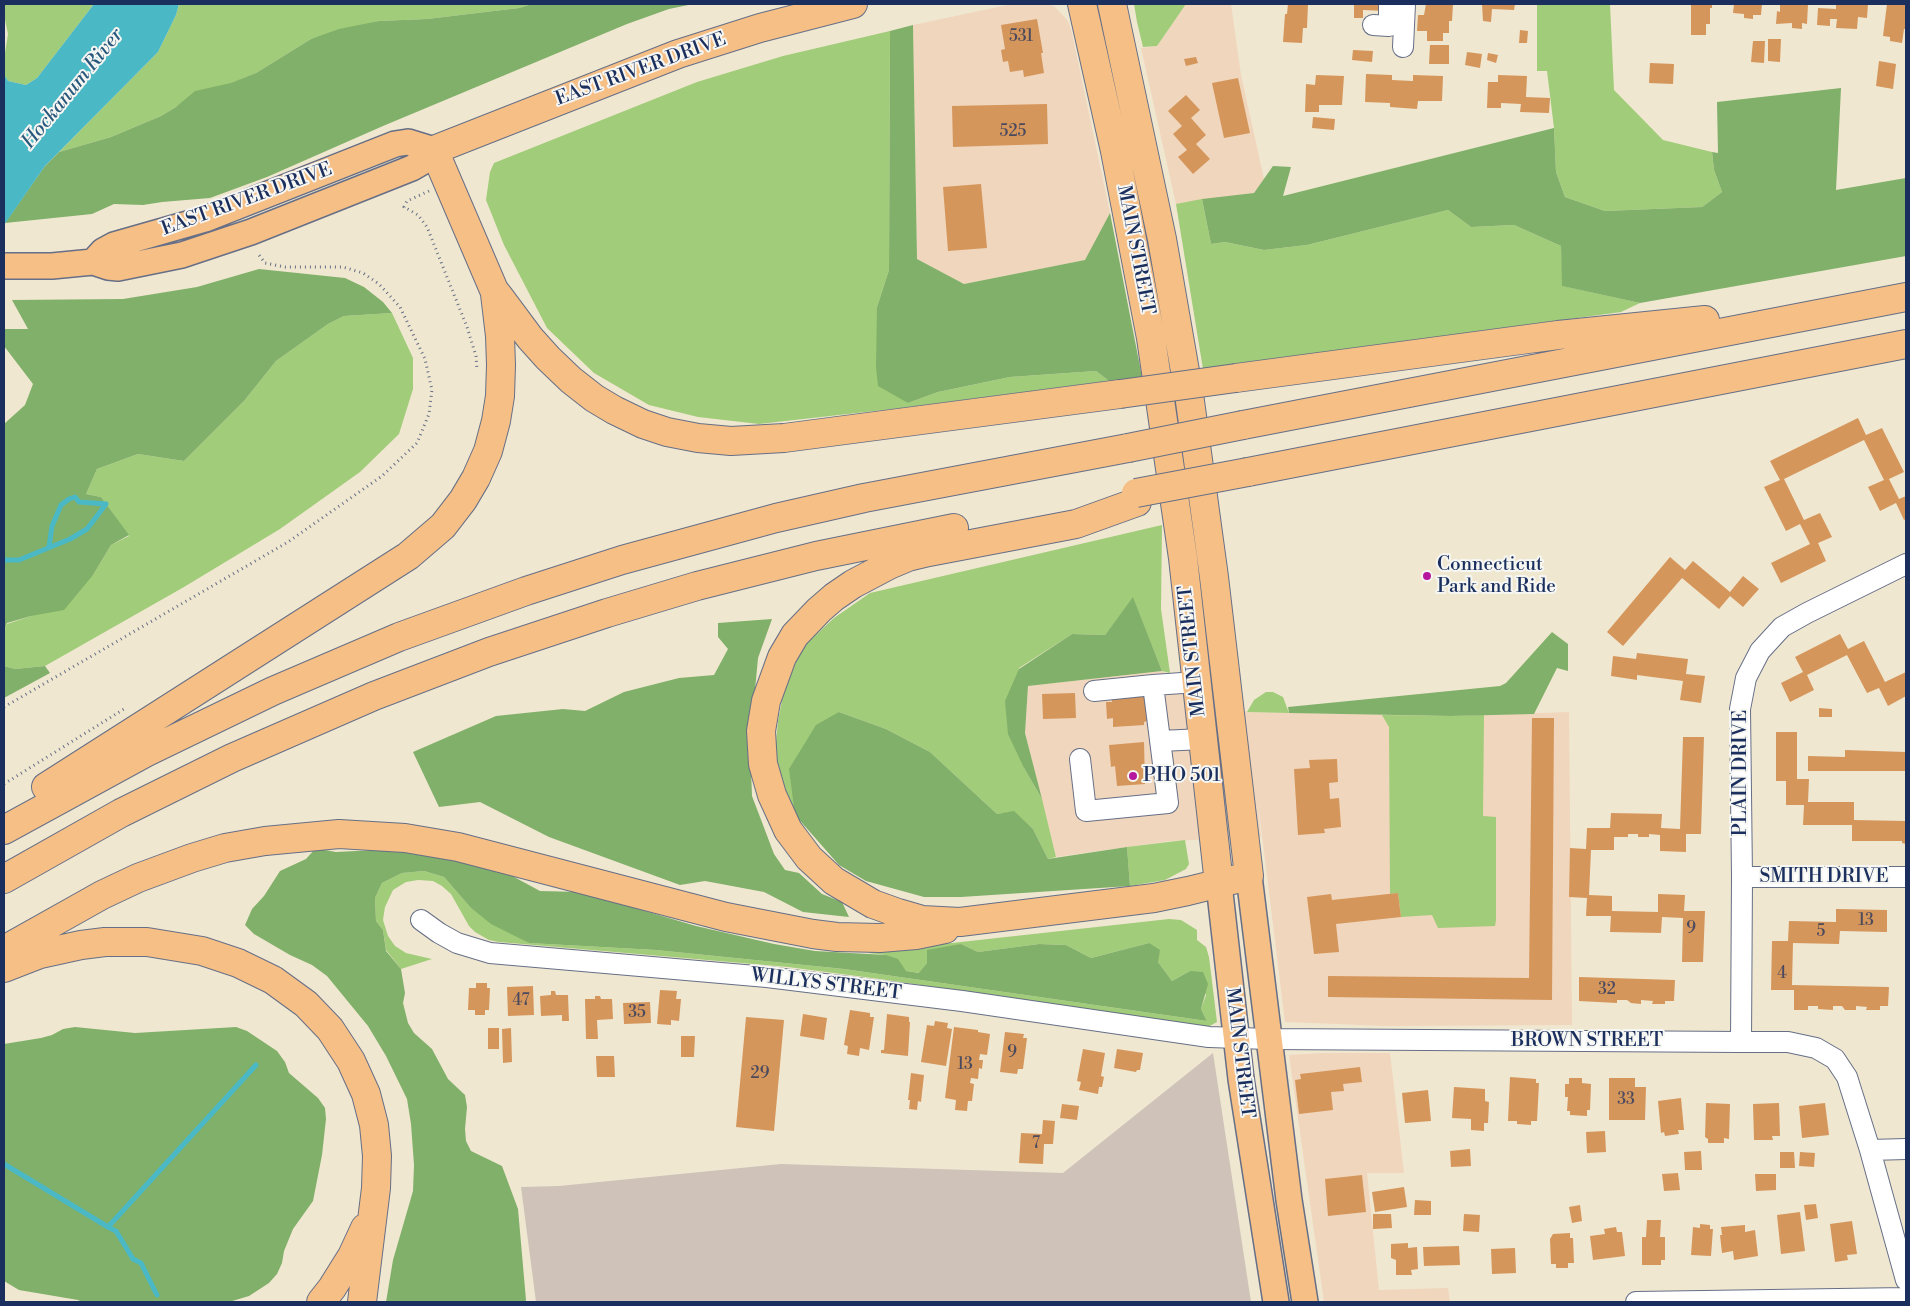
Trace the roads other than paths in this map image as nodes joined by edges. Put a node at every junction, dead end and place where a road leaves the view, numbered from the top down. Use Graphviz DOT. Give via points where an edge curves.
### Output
graph roads {
  1 [pos="853,4"];
  2 [pos="1082,4"];
  3 [pos="1112,4"];
  4 [pos="1389,4"];
  5 [pos="1405,4"];
  6 [pos="1374,25"];
  7 [pos="1403,47"];
  8 [pos="434,150"];
  9 [pos="4,266"];
  10 [pos="494,290"];
  11 [pos="1906,297"];
  12 [pos="1838,310"];
  13 [pos="1906,344"];
  14 [pos="1906,364"];
  15 [pos="1671,390"];
  16 [pos="1136,498"];
  17 [pos="1906,564"];
  18 [pos="1197,682"];
  19 [pos="1227,683"];
  20 [pos="1154,685"];
  21 [pos="1094,691"];
  22 [pos="1203,739"];
  23 [pos="1160,741"];
  24 [pos="1080,759"];
  25 [pos="4,814"];
  26 [pos="4,830"];
  27 [pos="1250,876"];
  28 [pos="1742,877"];
  29 [pos="1906,877"];
  30 [pos="4,879"];
  31 [pos="1219,884"];
  32 [pos="421,920"];
  33 [pos="970,922"];
  34 [pos="4,950"];
  35 [pos="1260,964"];
  36 [pos="4,968"];
  37 [pos="1228,968"];
  38 [pos="1236,1038"];
  39 [pos="1269,1039"];
  40 [pos="1741,1042"];
  41 [pos="1906,1149"];
  42 [pos="1870,1150"];
  43 [pos="372,1213"];
  44 [pos="1906,1280"];
  45 [pos="1906,1298"];
  46 [pos="321,1302"];
  47 [pos="362,1302"];
  48 [pos="1276,1302"];
  49 [pos="1306,1302"];
  50 [pos="1636,1302"];
  1 -- 8 [label="highway, EAST RIVER DRIVE" via="678,54"];
  2 -- 18 [label="highway, MAIN STREET" via="1115,151 1149,328 1183,558"];
  3 -- 19 [label="highway, MAIN STREET" via="1176,318 1200,470"];
  4 -- 6 [label="street" via="1389,26"];
  5 -- 7 [label="street"];
  8 -- 9 [label="main road, EAST RIVER DRIVE" via="408,142 395,144 205,219 118,243 84,263"];
  8 -- 10 [label="highway"];
  10 -- 12 [label="highway, bridge" via="543,353 594,398 643,424 672,433 731,440 784,438 1558,335"];
  10 -- 25 [label="highway" via="501,365 496,421 476,478 443,526 408,556"];
  11 -- 12 [label="highway"];
  12 -- 26 [label="highway, bridge" via="864,498 637,556 526,591 399,638 273,691 127,762"];
  13 -- 15 [label="highway"];
  14 -- 15 [label="highway" via="1796,385"];
  15 -- 16 [label="highway, bridge" via="1189,483"];
  16 -- 30 [label="highway" via="877,543 786,563 540,634 396,687 261,745 121,814"];
  16 -- 33 [label="highway" via="1076,524 929,552 889,564 853,584 819,610 795,635 774,675 763,719 763,764 778,812 802,850 834,881 873,904 922,920"];
  17 -- 28 [label="street, PLAIN DRIVE" via="1782,627 1760,651 1746,678 1740,709"];
  18 -- 19 [label="highway"];
  18 -- 20 [label="street"];
  18 -- 22 [label="highway, MAIN STREET"];
  19 -- 27 [label="highway, MAIN STREET"];
  20 -- 21 [label="street"];
  20 -- 23 [label="street"];
  22 -- 23 [label="street"];
  22 -- 31 [label="highway, MAIN STREET"];
  23 -- 24 [label="street" via="1168,803 1086,811"];
  27 -- 31 [label="highway"];
  27 -- 35 [label="main road, MAIN STREET"];
  28 -- 29 [label="street, SMITH DRIVE"];
  28 -- 40 [label="street, PLAIN DRIVE"];
  31 -- 33 [label="highway" via="1127,902"];
  31 -- 37 [label="main road, MAIN STREET"];
  32 -- 38 [label="street, WILLYS STREET" via="457,943 490,953 767,977 962,1001 1199,1036"];
  33 -- 34 [label="highway" via="934,932 897,937 854,938 813,934 726,917 458,847 374,835 329,835 243,844 169,866 96,898"];
  35 -- 37 [label="main road"];
  35 -- 39 [label="main road, MAIN STREET"];
  36 -- 43 [label="highway" via="40,954 80,945 147,942 222,957 287,988 330,1029 351,1060 366,1094 376,1142 376,1188"];
  37 -- 38 [label="main road, MAIN STREET"];
  38 -- 39 [label="street, BROWN STREET"];
  38 -- 48 [label="main road, MAIN STREET"];
  39 -- 40 [label="street, BROWN STREET"];
  39 -- 49 [label="main road, MAIN STREET" via="1290,1213"];
  40 -- 42 [label="street, BROWN STREET" via="1788,1042 1816,1048 1835,1059 1847,1077"];
  41 -- 42 [label="street"];
  42 -- 44 [label="street, BROWN STREET"];
  43 -- 46 [label="highway" via="352,1256"];
  43 -- 47 [label="highway"];
  45 -- 50 [label="street"];
}
